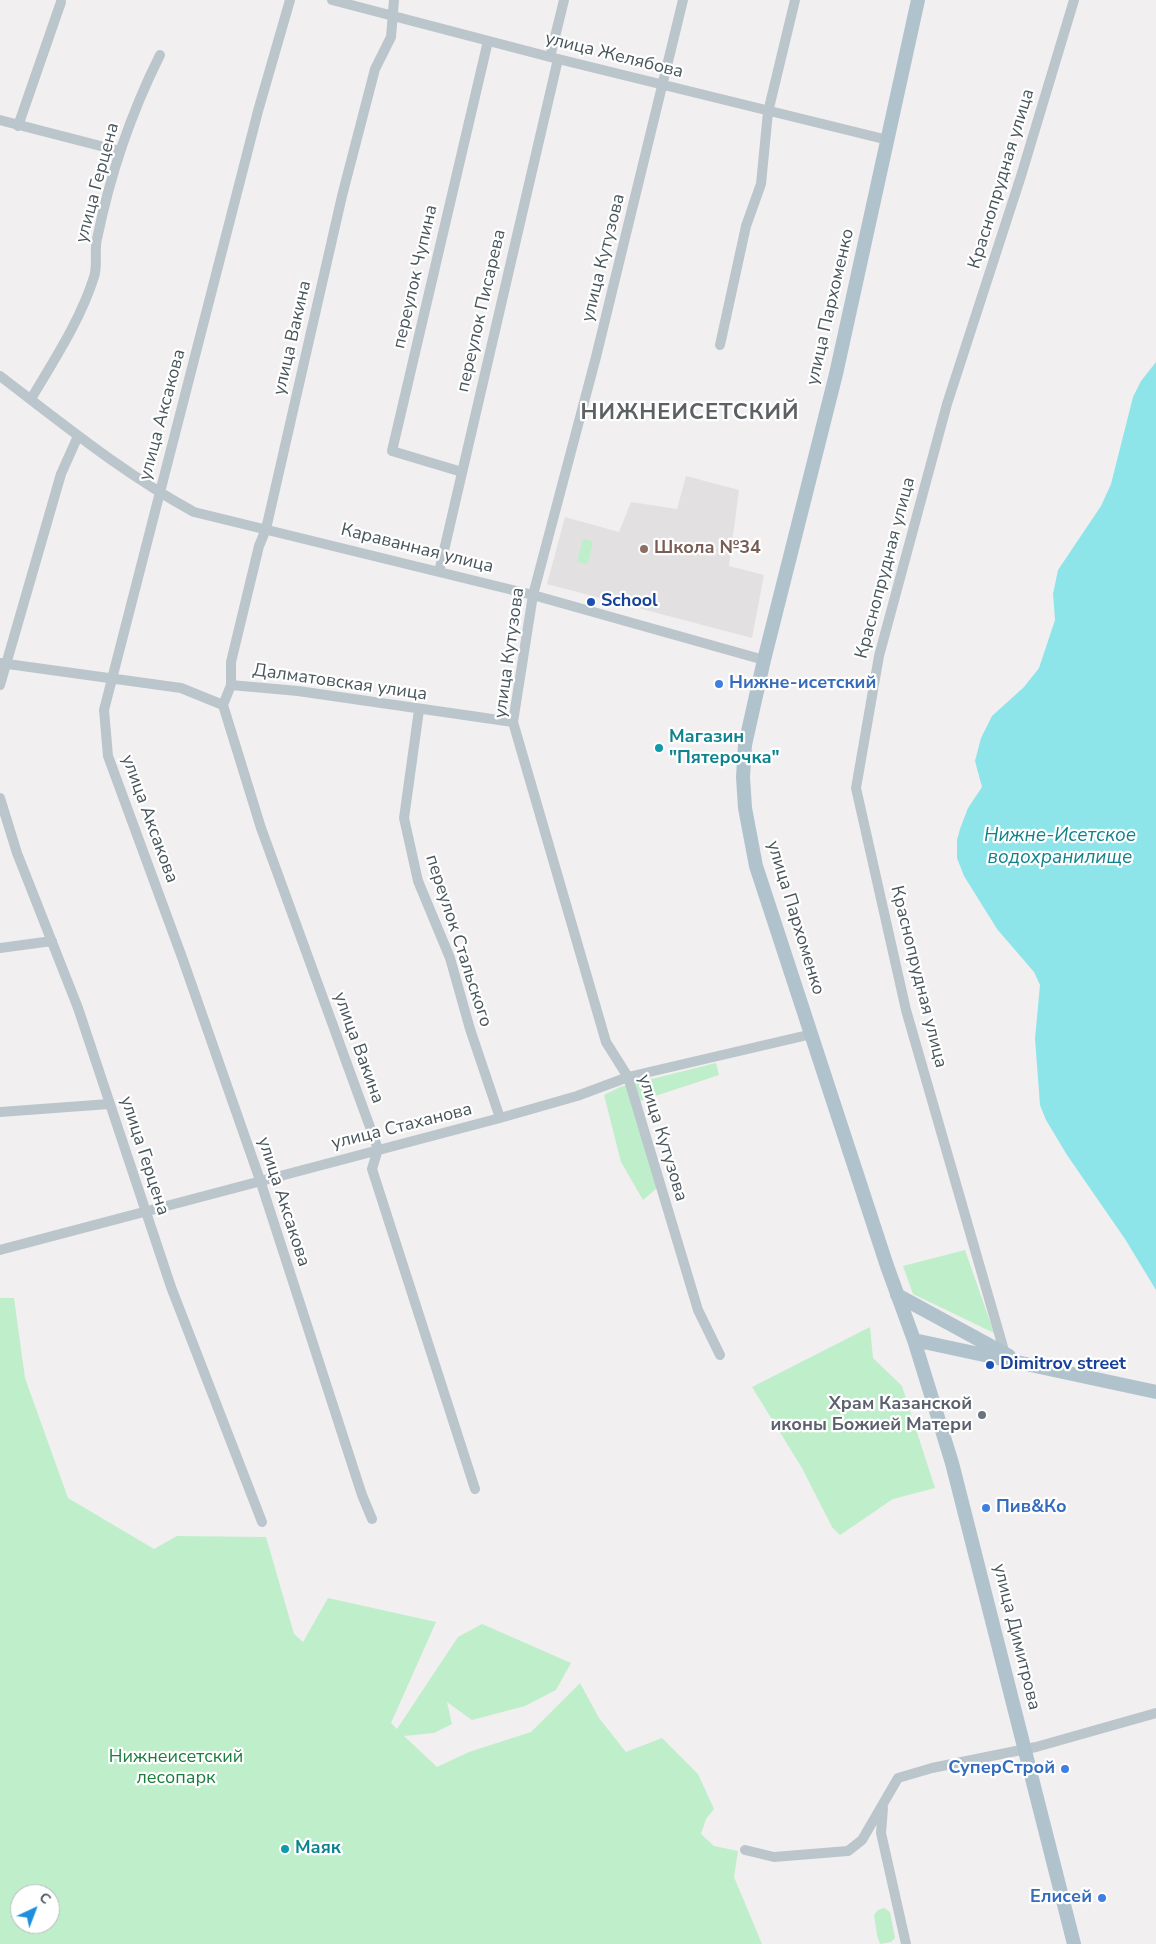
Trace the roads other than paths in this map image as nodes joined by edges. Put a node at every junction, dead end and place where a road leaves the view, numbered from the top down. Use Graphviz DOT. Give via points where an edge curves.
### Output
graph roads {
  1 [pos="290,0"];
  2 [pos="332,0"];
  3 [pos="394,0"];
  4 [pos="564,0"];
  5 [pos="683,0"];
  6 [pos="795,0"];
  7 [pos="918,0"];
  8 [pos="1074,0"];
  9 [pos="60,2"];
  10 [pos="392,16"];
  11 [pos="488,41"];
  12 [pos="160,55"];
  13 [pos="554,58"];
  14 [pos="662,85"];
  15 [pos="768,112"];
  16 [pos="0,120"];
  17 [pos="18,126"];
  18 [pos="888,140"];
  19 [pos="120,151"];
  20 [pos="720,345"];
  21 [pos="0,376"];
  22 [pos="31,399"];
  23 [pos="78,436"];
  24 [pos="462,472"];
  25 [pos="159,493"];
  26 [pos="266,528"];
  27 [pos="439,572"];
  28 [pos="533,595"];
  29 [pos="764,660"];
  30 [pos="3,663"];
  31 [pos="113,678"];
  32 [pos="0,685"];
  33 [pos="231,685"];
  34 [pos="223,704"];
  35 [pos="419,710"];
  36 [pos="513,722"];
  37 [pos="0,798"];
  38 [pos="52,941"];
  39 [pos="0,948"];
  40 [pos="812,1034"];
  41 [pos="628,1077"];
  42 [pos="110,1104"];
  43 [pos="0,1112"];
  44 [pos="500,1118"];
  45 [pos="378,1149"];
  46 [pos="260,1180"];
  47 [pos="145,1212"];
  48 [pos="0,1250"];
  49 [pos="898,1295"];
  50 [pos="914,1340"];
  51 [pos="720,1354"];
  52 [pos="1005,1354"];
  53 [pos="1022,1364"];
  54 [pos="1156,1392"];
  55 [pos="475,1489"];
  56 [pos="372,1519"];
  57 [pos="262,1522"];
  58 [pos="1156,1713"];
  59 [pos="1024,1748"];
  60 [pos="883,1804"];
  61 [pos="745,1850"];
  62 [pos="906,1944"];
  63 [pos="1074,1944"];
  1 -- 25 [label="street, улица Аксакова"];
  2 -- 10 [label="street, улица Желябова"];
  3 -- 10 [label="street, улица Вакина"];
  4 -- 13 [label="street, переулок Писарева"];
  5 -- 14 [label="street, улица Кутузова"];
  6 -- 15 [label="street"];
  7 -- 18 [label="main road, улица Пархоменко"];
  8 -- 52 [label="street, Краснопрудная улица" via="923,490 879,656 856,788 906,1010"];
  9 -- 17 [label="street"];
  10 -- 11 [label="street, улица Желябова"];
  10 -- 26 [label="street, улица Вакина" via="391,37 375,69 342,196"];
  11 -- 13 [label="street, улица Желябова"];
  11 -- 24 [label="street, переулок Чупина" via="392,451"];
  12 -- 19 [label="street, улица Герцена" via="138,99"];
  13 -- 14 [label="street, улица Желябова"];
  13 -- 24 [label="street, переулок Писарева"];
  14 -- 15 [label="street, улица Желябова"];
  14 -- 28 [label="street, улица Кутузова" via="596,358"];
  15 -- 18 [label="street, улица Желябова"];
  15 -- 20 [label="street" via="761,184 746,226"];
  16 -- 17 [label="street"];
  17 -- 19 [label="street"];
  18 -- 29 [label="main road, улица Пархоменко" via="836,374"];
  19 -- 22 [label="street, улица Герцена" via="96,240 95,275 70,334"];
  21 -- 22 [label="street, Караванная улица"];
  22 -- 23 [label="street, Караванная улица"];
  23 -- 25 [label="street, Караванная улица"];
  23 -- 30 [label="street" via="61,474"];
  24 -- 27 [label="street, переулок Писарева"];
  25 -- 26 [label="street, Караванная улица" via="194,512"];
  25 -- 31 [label="street, улица Аксакова"];
  26 -- 27 [label="street, Караванная улица"];
  26 -- 33 [label="street, улица Вакина" via="231,662"];
  27 -- 28 [label="street, Караванная улица"];
  28 -- 29 [label="street, Караванная улица"];
  28 -- 36 [label="street, улица Кутузова"];
  29 -- 40 [label="main road, улица Пархоменко" via="745,745 745,808 756,866"];
  30 -- 31 [label="street"];
  30 -- 32 [label="street"];
  31 -- 34 [label="street" via="181,688"];
  31 -- 46 [label="street, улица Аксакова" via="104,710 108,756"];
  33 -- 34 [label="street, Далматовская улица"];
  33 -- 35 [label="street, Далматовская улица" via="298,691"];
  34 -- 45 [label="street, улица Вакина" via="261,828"];
  35 -- 36 [label="street, Далматовская улица"];
  35 -- 44 [label="street, переулок Стальского" via="404,818 418,881 450,958"];
  36 -- 41 [label="street, улица Кутузова" via="606,1042"];
  37 -- 38 [label="street, улица Герцена" via="17,854"];
  38 -- 39 [label="street"];
  38 -- 42 [label="street, улица Герцена"];
  40 -- 41 [label="street, улица Стаханова"];
  40 -- 49 [label="main road, улица Пархоменко"];
  41 -- 44 [label="street, улица Стаханова" via="577,1096"];
  41 -- 51 [label="street, улица Кутузова" via="698,1310"];
  42 -- 43 [label="street"];
  42 -- 47 [label="street, улица Герцена"];
  44 -- 45 [label="street, улица Стаханова"];
  45 -- 46 [label="street, улица Стаханова"];
  45 -- 55 [label="street" via="372,1169"];
  46 -- 47 [label="street, улица Стаханова"];
  46 -- 56 [label="street, улица Аксакова"];
  47 -- 48 [label="street, улица Стаханова"];
  47 -- 57 [label="street, улица Герцена"];
  49 -- 50 [label="main road, улица Пархоменко"];
  49 -- 52 [label="main road"];
  50 -- 53 [label="main road"];
  50 -- 59 [label="main road, улица Димитрова" via="952,1463"];
  52 -- 53 [label="main road"];
  53 -- 54 [label="main road"];
  58 -- 59 [label="street"];
  59 -- 60 [label="street" via="898,1778"];
  59 -- 63 [label="main road, улица Димитрова"];
  60 -- 61 [label="street" via="862,1840 848,1851 774,1857"];
  60 -- 62 [label="street" via="881,1832"];
}
